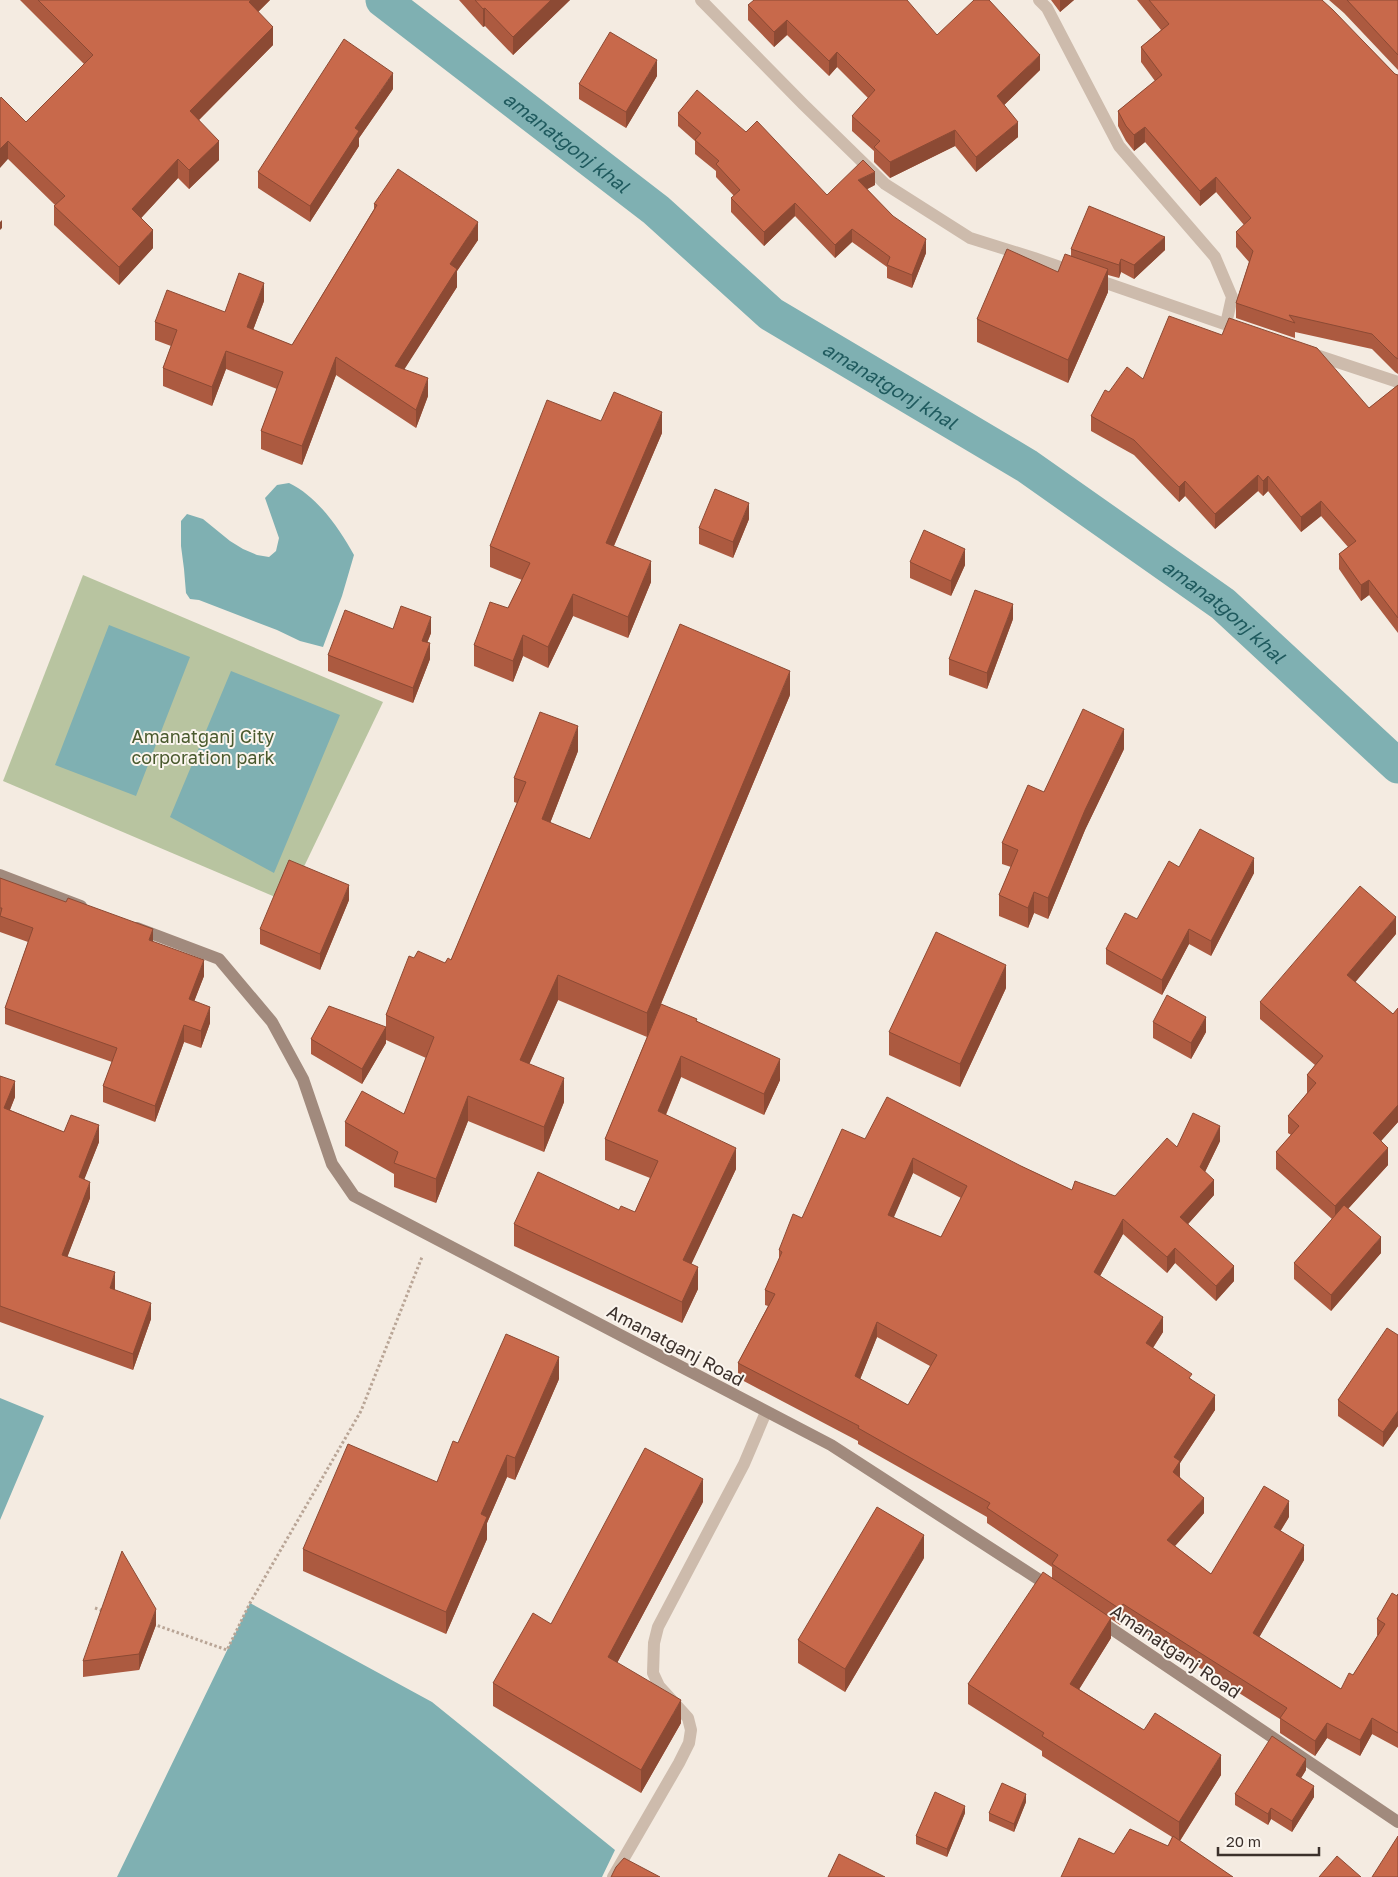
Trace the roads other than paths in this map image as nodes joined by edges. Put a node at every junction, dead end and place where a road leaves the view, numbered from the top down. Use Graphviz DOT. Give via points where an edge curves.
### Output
graph roads {
  1 [pos="701,0"];
  2 [pos="1039,0"];
  3 [pos="1226,324"];
  4 [pos="1253,334"];
  5 [pos="1298,349"];
  6 [pos="1398,382"];
  7 [pos="0,875"];
  8 [pos="95,912"];
  9 [pos="121,922"];
  10 [pos="766,1412"];
  11 [pos="1064,1597"];
  12 [pos="1088,1613"];
  13 [pos="1398,1822"];
  14 [pos="613,1877"];
  1 -- 3 [label="street" via="885,184 970,238"];
  2 -- 3 [label="street" via="1047,8 1120,146 1215,258 1232,297"];
  3 -- 4 [label="street"];
  5 -- 6 [label="street"];
  7 -- 8 [label="main road"];
  9 -- 10 [label="main road, Amanatganj Road" via="219,959 272,1022 303,1079 332,1164 354,1196"];
  10 -- 11 [label="main road, Amanatganj Road" via="831,1445"];
  10 -- 14 [label="street" via="744,1464 658,1627 653,1674 659,1686 688,1718 691,1730 689,1743"];
  12 -- 13 [label="main road, Amanatganj Road"];
}
